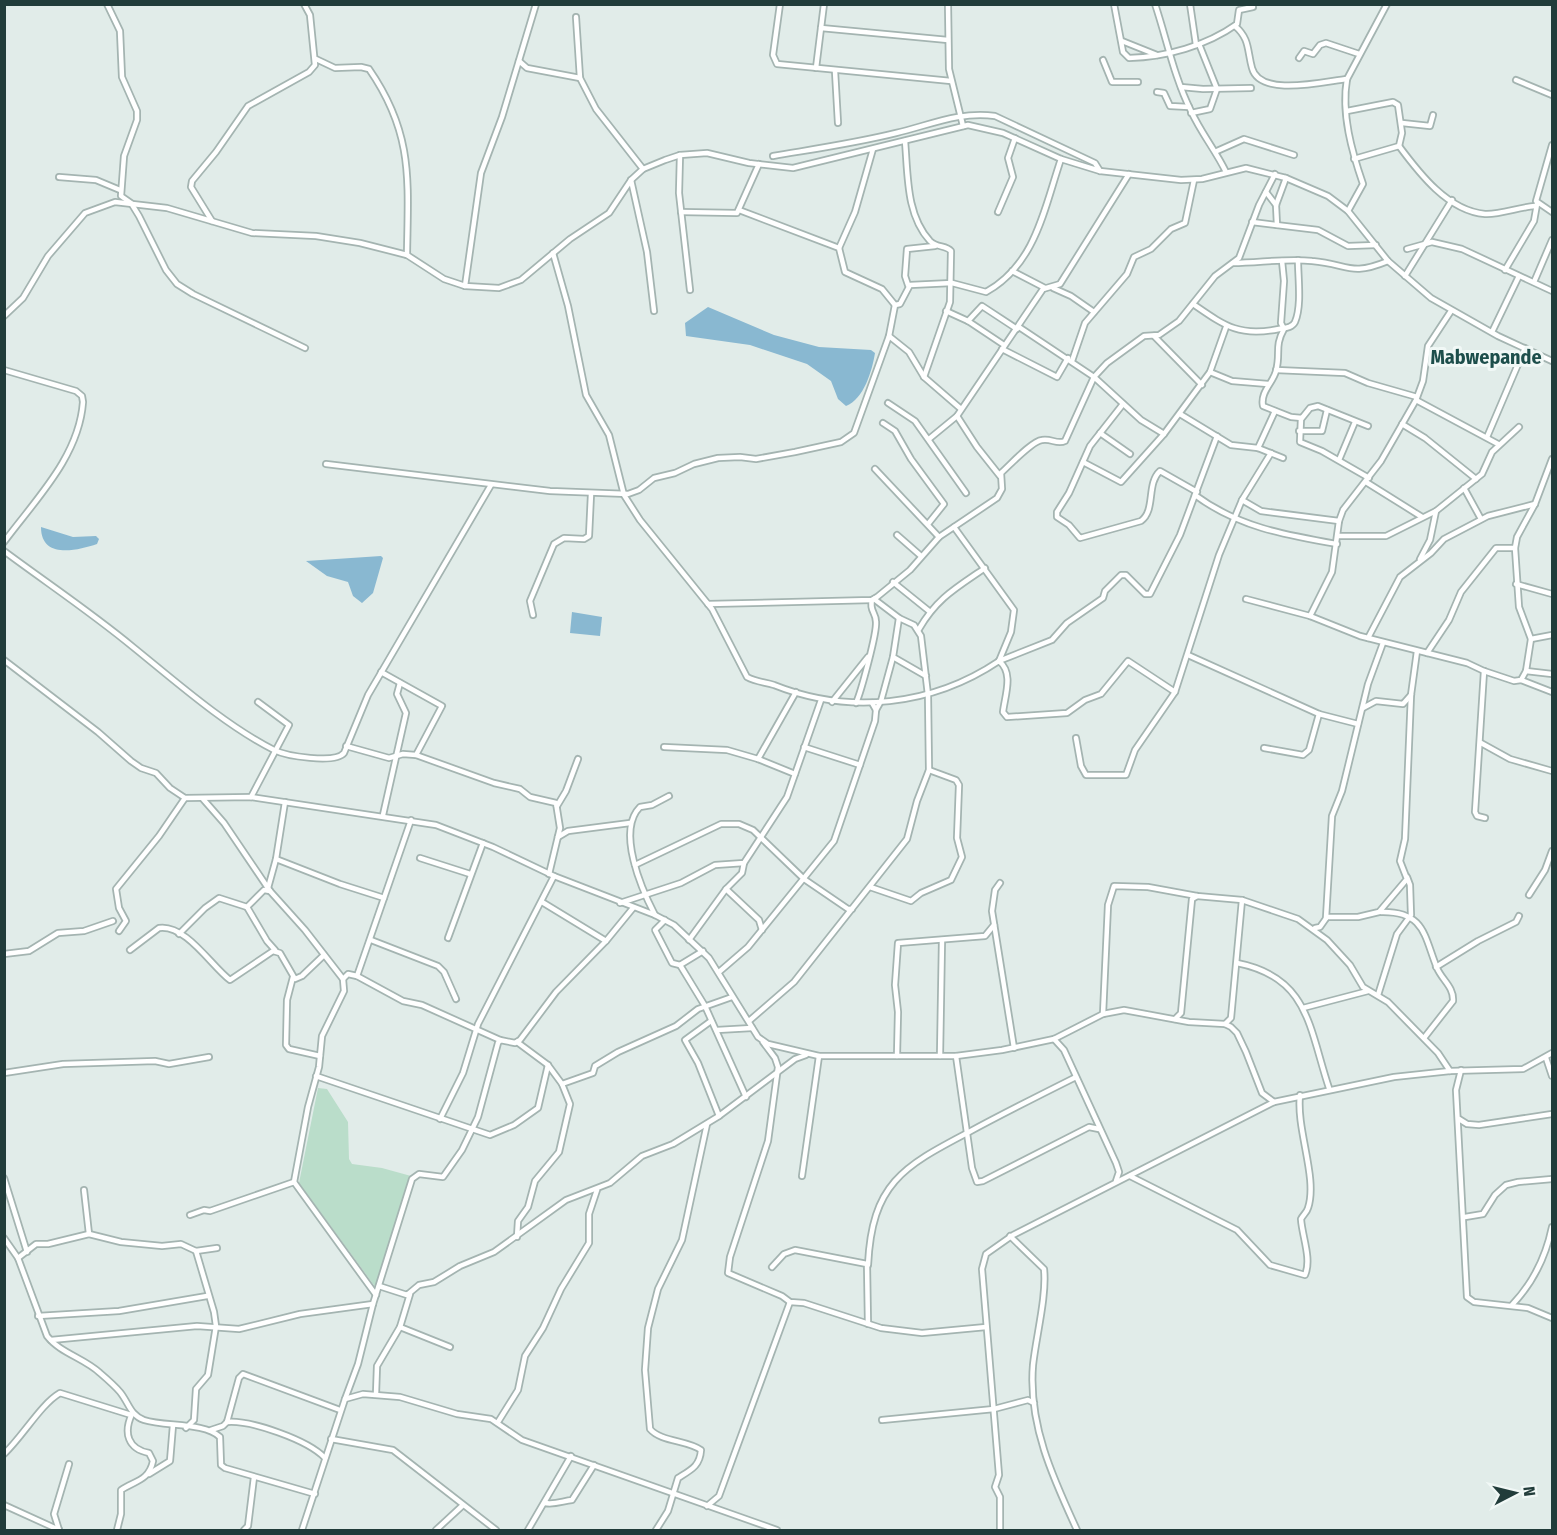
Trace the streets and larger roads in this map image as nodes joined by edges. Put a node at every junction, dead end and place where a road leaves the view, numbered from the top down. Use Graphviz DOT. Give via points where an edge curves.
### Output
graph roads {
  1 [pos="106,4"];
  2 [pos="304,4"];
  3 [pos="536,4"];
  4 [pos="780,4"];
  5 [pos="824,4"];
  6 [pos="948,4"];
  7 [pos="1114,4"];
  8 [pos="1155,4"];
  9 [pos="1160,4"];
  10 [pos="1190,4"];
  11 [pos="1387,4"];
  12 [pos="1253,8"];
  13 [pos="1158,14"];
  14 [pos="576,16"];
  15 [pos="1235,26"];
  16 [pos="821,28"];
  17 [pos="948,40"];
  18 [pos="1122,41"];
  19 [pos="1198,45"];
  20 [pos="1168,54"];
  21 [pos="1359,54"];
  22 [pos="1159,55"];
  23 [pos="1299,58"];
  24 [pos="316,59"];
  25 [pos="1103,60"];
  26 [pos="519,61"];
  27 [pos="816,68"];
  28 [pos="835,71"];
  29 [pos="580,78"];
  30 [pos="1347,79"];
  31 [pos="1516,80"];
  32 [pos="951,81"];
  33 [pos="1138,82"];
  34 [pos="1180,87"];
  35 [pos="1251,88"];
  36 [pos="1217,90"];
  37 [pos="1157,92"];
  38 [pos="1552,95"];
  39 [pos="1190,110"];
  40 [pos="1347,111"];
  41 [pos="959,115"];
  42 [pos="1433,115"];
  43 [pos="838,123"];
  44 [pos="1402,123"];
  45 [pos="963,126"];
  46 [pos="1015,138"];
  47 [pos="905,141"];
  48 [pos="1552,145"];
  49 [pos="1399,146"];
  50 [pos="873,149"];
  51 [pos="1217,151"];
  52 [pos="680,154"];
  53 [pos="1294,155"];
  54 [pos="773,156"];
  55 [pos="1061,159"];
  56 [pos="1354,159"];
  57 [pos="759,164"];
  58 [pos="643,170"];
  59 [pos="1100,171"];
  60 [pos="1226,172"];
  61 [pos="1129,174"];
  62 [pos="1275,174"];
  63 [pos="59,177"];
  64 [pos="1286,178"];
  65 [pos="631,180"];
  66 [pos="1194,180"];
  67 [pos="120,190"];
  68 [pos="1266,192"];
  69 [pos="1452,200"];
  70 [pos="131,203"];
  71 [pos="1276,205"];
  72 [pos="1536,205"];
  73 [pos="739,210"];
  74 [pos="1348,211"];
  75 [pos="681,212"];
  76 [pos="998,212"];
  77 [pos="1552,212"];
  78 [pos="212,221"];
  79 [pos="1252,222"];
  80 [pos="1277,225"];
  81 [pos="1552,240"];
  82 [pos="1425,243"];
  83 [pos="1376,245"];
  84 [pos="935,246"];
  85 [pos="838,248"];
  86 [pos="1407,249"];
  87 [pos="553,254"];
  88 [pos="407,255"];
  89 [pos="1546,259"];
  90 [pos="1298,260"];
  91 [pos="1282,261"];
  92 [pos="1389,261"];
  93 [pos="1552,261"];
  94 [pos="1233,263"];
  95 [pos="1504,270"];
  96 [pos="1012,271"];
  97 [pos="1405,276"];
  98 [pos="1519,276"];
  99 [pos="1534,282"];
  100 [pos="952,283"];
  101 [pos="908,285"];
  102 [pos="465,286"];
  103 [pos="1052,287"];
  104 [pos="1045,288"];
  105 [pos="690,290"];
  106 [pos="1552,291"];
  107 [pos="1193,304"];
  108 [pos="895,305"];
  109 [pos="654,311"];
  110 [pos="946,311"];
  111 [pos="1451,311"];
  112 [pos="1094,312"];
  113 [pos="4,316"];
  114 [pos="968,321"];
  115 [pos="1226,327"];
  116 [pos="1018,328"];
  117 [pos="1284,328"];
  118 [pos="1492,332"];
  119 [pos="889,336"];
  120 [pos="1154,336"];
  121 [pos="1003,347"];
  122 [pos="305,348"];
  123 [pos="1525,348"];
  124 [pos="1070,360"];
  125 [pos="1552,361"];
  126 [pos="4,370"];
  127 [pos="1276,370"];
  128 [pos="1210,372"];
  129 [pos="924,377"];
  130 [pos="1094,377"];
  131 [pos="1268,384"];
  132 [pos="1202,385"];
  133 [pos="1417,398"];
  134 [pos="888,403"];
  135 [pos="1123,404"];
  136 [pos="961,409"];
  137 [pos="1328,410"];
  138 [pos="1275,411"];
  139 [pos="1180,414"];
  140 [pos="957,416"];
  141 [pos="1301,418"];
  142 [pos="1355,422"];
  143 [pos="883,423"];
  144 [pos="1402,424"];
  145 [pos="1368,426"];
  146 [pos="1519,427"];
  147 [pos="1299,431"];
  148 [pos="1100,433"];
  149 [pos="1164,434"];
  150 [pos="1217,436"];
  151 [pos="1487,437"];
  152 [pos="929,439"];
  153 [pos="1498,444"];
  154 [pos="1258,448"];
  155 [pos="1271,453"];
  156 [pos="1130,454"];
  157 [pos="1283,458"];
  158 [pos="1552,459"];
  159 [pos="1339,460"];
  160 [pos="1083,462"];
  161 [pos="326,464"];
  162 [pos="875,469"];
  163 [pos="1000,476"];
  164 [pos="1476,479"];
  165 [pos="1367,480"];
  166 [pos="490,485"];
  167 [pos="1464,488"];
  168 [pos="966,493"];
  169 [pos="1196,493"];
  170 [pos="591,494"];
  171 [pos="624,495"];
  172 [pos="1242,500"];
  173 [pos="1535,504"];
  174 [pos="1436,511"];
  175 [pos="1422,517"];
  176 [pos="1480,519"];
  177 [pos="1235,520"];
  178 [pos="1339,521"];
  179 [pos="928,524"];
  180 [pos="954,527"];
  181 [pos="897,535"];
  182 [pos="1338,536"];
  183 [pos="939,537"];
  184 [pos="4,542"];
  185 [pos="1337,544"];
  186 [pos="1515,548"];
  187 [pos="4,551"];
  188 [pos="921,556"];
  189 [pos="1419,562"];
  190 [pos="985,568"];
  191 [pos="893,582"];
  192 [pos="1516,584"];
  193 [pos="1552,594"];
  194 [pos="1246,599"];
  195 [pos="873,600"];
  196 [pos="708,604"];
  197 [pos="929,611"];
  198 [pos="533,615"];
  199 [pos="1310,616"];
  200 [pos="899,618"];
  201 [pos="919,629"];
  202 [pos="1552,635"];
  203 [pos="1368,638"];
  204 [pos="1531,639"];
  205 [pos="1383,643"];
  206 [pos="1417,651"];
  207 [pos="1427,653"];
  208 [pos="1188,655"];
  209 [pos="868,657"];
  210 [pos="893,657"];
  211 [pos="4,660"];
  212 [pos="999,661"];
  213 [pos="1484,671"];
  214 [pos="1526,671"];
  215 [pos="381,672"];
  216 [pos="1552,674"];
  217 [pos="926,676"];
  218 [pos="1521,680"];
  219 [pos="400,682"];
  220 [pos="796,692"];
  221 [pos="1175,692"];
  222 [pos="1552,692"];
  223 [pos="928,695"];
  224 [pos="1411,695"];
  225 [pos="821,700"];
  226 [pos="881,701"];
  227 [pos="258,702"];
  228 [pos="832,702"];
  229 [pos="856,703"];
  230 [pos="872,703"];
  231 [pos="1363,708"];
  232 [pos="876,710"];
  233 [pos="1319,714"];
  234 [pos="1358,724"];
  235 [pos="1076,738"];
  236 [pos="1481,743"];
  237 [pos="346,746"];
  238 [pos="664,747"];
  239 [pos="804,747"];
  240 [pos="1264,748"];
  241 [pos="276,751"];
  242 [pos="416,755"];
  243 [pos="394,758"];
  244 [pos="578,759"];
  245 [pos="758,759"];
  246 [pos="860,765"];
  247 [pos="929,770"];
  248 [pos="1552,771"];
  249 [pos="795,774"];
  250 [pos="669,796"];
  251 [pos="252,797"];
  252 [pos="185,798"];
  253 [pos="203,799"];
  254 [pos="285,802"];
  255 [pos="557,806"];
  256 [pos="383,815"];
  257 [pos="1485,818"];
  258 [pos="411,820"];
  259 [pos="630,823"];
  260 [pos="558,837"];
  261 [pos="760,837"];
  262 [pos="483,843"];
  263 [pos="1552,851"];
  264 [pos="420,858"];
  265 [pos="276,859"];
  266 [pos="744,863"];
  267 [pos="635,865"];
  268 [pos="470,874"];
  269 [pos="552,875"];
  270 [pos="1407,877"];
  271 [pos="804,879"];
  272 [pos="1000,883"];
  273 [pos="870,887"];
  274 [pos="269,889"];
  275 [pos="726,889"];
  276 [pos="660,892"];
  277 [pos="1529,895"];
  278 [pos="1197,896"];
  279 [pos="646,897"];
  280 [pos="384,898"];
  281 [pos="1242,900"];
  282 [pos="542,902"];
  283 [pos="620,903"];
  284 [pos="651,905"];
  285 [pos="247,907"];
  286 [pos="633,908"];
  287 [pos="852,909"];
  288 [pos="1380,912"];
  289 [pos="655,915"];
  290 [pos="1519,916"];
  291 [pos="1409,917"];
  292 [pos="1326,918"];
  293 [pos="665,920"];
  294 [pos="113,921"];
  295 [pos="994,925"];
  296 [pos="1314,928"];
  297 [pos="762,930"];
  298 [pos="119,931"];
  299 [pos="179,934"];
  300 [pos="448,938"];
  301 [pos="371,940"];
  302 [pos="606,940"];
  303 [pos="689,940"];
  304 [pos="942,940"];
  305 [pos="130,950"];
  306 [pos="275,950"];
  307 [pos="703,951"];
  308 [pos="4,954"];
  309 [pos="324,956"];
  310 [pos="1236,963"];
  311 [pos="680,965"];
  312 [pos="1436,966"];
  313 [pos="719,972"];
  314 [pos="357,976"];
  315 [pos="293,977"];
  316 [pos="343,979"];
  317 [pos="1368,991"];
  318 [pos="1378,995"];
  319 [pos="732,997"];
  320 [pos="456,999"];
  321 [pos="705,1006"];
  322 [pos="1303,1008"];
  323 [pos="1102,1014"];
  324 [pos="1175,1019"];
  325 [pos="711,1021"];
  326 [pos="748,1021"];
  327 [pos="1225,1024"];
  328 [pos="753,1028"];
  329 [pos="475,1029"];
  330 [pos="717,1030"];
  331 [pos="1063,1035"];
  332 [pos="1424,1038"];
  333 [pos="1054,1039"];
  334 [pos="500,1040"];
  335 [pos="761,1040"];
  336 [pos="517,1042"];
  337 [pos="1061,1043"];
  338 [pos="1014,1048"];
  339 [pos="1552,1053"];
  340 [pos="807,1054"];
  341 [pos="320,1056"];
  342 [pos="819,1056"];
  343 [pos="897,1056"];
  344 [pos="940,1056"];
  345 [pos="956,1056"];
  346 [pos="209,1057"];
  347 [pos="1546,1058"];
  348 [pos="548,1065"];
  349 [pos="1461,1070"];
  350 [pos="1450,1071"];
  351 [pos="4,1073"];
  352 [pos="777,1073"];
  353 [pos="316,1076"];
  354 [pos="1552,1076"];
  355 [pos="1076,1077"];
  356 [pos="562,1084"];
  357 [pos="1329,1088"];
  358 [pos="1300,1095"];
  359 [pos="747,1097"];
  360 [pos="1274,1102"];
  361 [pos="1552,1114"];
  362 [pos="719,1116"];
  363 [pos="440,1119"];
  364 [pos="1459,1119"];
  365 [pos="707,1124"];
  366 [pos="1099,1129"];
  367 [pos="473,1131"];
  368 [pos="966,1133"];
  369 [pos="1119,1172"];
  370 [pos="802,1176"];
  371 [pos="1129,1176"];
  372 [pos="4,1178"];
  373 [pos="1552,1179"];
  374 [pos="294,1182"];
  375 [pos="1115,1183"];
  376 [pos="84,1190"];
  377 [pos="597,1190"];
  378 [pos="190,1215"];
  379 [pos="1465,1218"];
  380 [pos="1552,1227"];
  381 [pos="89,1234"];
  382 [pos="1010,1236"];
  383 [pos="517,1237"];
  384 [pos="4,1238"];
  385 [pos="218,1248"];
  386 [pos="196,1251"];
  387 [pos="27,1252"];
  388 [pos="18,1258"];
  389 [pos="868,1265"];
  390 [pos="772,1267"];
  391 [pos="379,1286"];
  392 [pos="410,1294"];
  393 [pos="376,1295"];
  394 [pos="207,1296"];
  395 [pos="790,1302"];
  396 [pos="373,1304"];
  397 [pos="1512,1305"];
  398 [pos="38,1316"];
  399 [pos="1552,1318"];
  400 [pos="868,1324"];
  401 [pos="216,1326"];
  402 [pos="400,1327"];
  403 [pos="986,1327"];
  404 [pos="51,1341"];
  405 [pos="450,1347"];
  406 [pos="376,1394"];
  407 [pos="345,1399"];
  408 [pos="1034,1403"];
  409 [pos="994,1409"];
  410 [pos="340,1410"];
  411 [pos="132,1414"];
  412 [pos="882,1420"];
  413 [pos="227,1422"];
  414 [pos="498,1422"];
  415 [pos="173,1425"];
  416 [pos="186,1428"];
  417 [pos="211,1430"];
  418 [pos="331,1440"];
  419 [pos="4,1454"];
  420 [pos="571,1456"];
  421 [pos="325,1458"];
  422 [pos="69,1464"];
  423 [pos="594,1465"];
  424 [pos="146,1475"];
  425 [pos="255,1477"];
  426 [pos="315,1494"];
  427 [pos="674,1494"];
  428 [pos="717,1500"];
  429 [pos="545,1503"];
  430 [pos="4,1505"];
  431 [pos="462,1506"];
  432 [pos="707,1506"];
  433 [pos="718,1510"];
  434 [pos="59,1530"];
  435 [pos="117,1530"];
  436 [pos="244,1530"];
  437 [pos="302,1530"];
  438 [pos="436,1530"];
  439 [pos="495,1530"];
  440 [pos="528,1530"];
  441 [pos="656,1530"];
  442 [pos="777,1530"];
  443 [pos="1000,1530"];
  444 [pos="1077,1530"];
  1 -- 67 [label="street" via="120,31 122,78 137,111 124,156"];
  2 -- 24 [label="street" via="310,15"];
  3 -- 26 [label="street"];
  4 -- 27 [label="street" via="775,62"];
  5 -- 16 [label="street"];
  6 -- 17 [label="street"];
  7 -- 18 [label="street"];
  8 -- 13 [label="street"];
  9 -- 13 [label="street"];
  10 -- 19 [label="street"];
  11 -- 21 [label="street"];
  12 -- 15 [label="street" via="1239,10"];
  13 -- 20 [label="street"];
  14 -- 29 [label="street"];
  15 -- 19 [label="street"];
  15 -- 30 [label="street" via="1247,40 1252,70 1265,82 1309,85"];
  16 -- 17 [label="street"];
  16 -- 27 [label="street"];
  17 -- 32 [label="street"];
  18 -- 22 [label="street"];
  18 -- 22 [label="street" via="1126,58"];
  19 -- 20 [label="street"];
  19 -- 36 [label="street"];
  20 -- 22 [label="street"];
  20 -- 34 [label="street"];
  21 -- 23 [label="street" via="1326,43 1313,54 1304,51"];
  21 -- 30 [label="street"];
  24 -- 78 [label="street" via="309,72 248,106 195,176 191,187"];
  24 -- 88 [label="street" via="335,68 369,69 397,122 408,158"];
  25 -- 33 [label="street" via="1112,82"];
  26 -- 29 [label="street" via="535,70"];
  26 -- 102 [label="street" via="481,173"];
  27 -- 28 [label="street"];
  28 -- 32 [label="street"];
  28 -- 43 [label="street"];
  29 -- 58 [label="street" via="596,109"];
  30 -- 40 [label="street"];
  31 -- 38 [label="street"];
  32 -- 41 [label="street"];
  34 -- 36 [label="street"];
  34 -- 39 [label="street"];
  35 -- 36 [label="street"];
  36 -- 39 [label="street" via="1210,109"];
  37 -- 39 [label="street" via="1164,93 1170,106"];
  39 -- 51 [label="street"];
  40 -- 44 [label="street" via="1396,103"];
  40 -- 56 [label="street"];
  41 -- 45 [label="street"];
  41 -- 54 [label="street" via="896,133"];
  41 -- 59 [label="street" via="995,116 1095,163"];
  42 -- 44 [label="street" via="1430,126"];
  44 -- 49 [label="street"];
  45 -- 46 [label="street" via="974,125"];
  45 -- 47 [label="street"];
  46 -- 55 [label="street"];
  46 -- 76 [label="street" via="1008,158 1013,177"];
  47 -- 50 [label="street"];
  47 -- 84 [label="street" via="915,218"];
  48 -- 72 [label="street"];
  49 -- 56 [label="street"];
  49 -- 69 [label="street" via="1419,173"];
  50 -- 57 [label="street" via="793,168"];
  50 -- 85 [label="street" via="855,212"];
  51 -- 53 [label="street" via="1244,140"];
  51 -- 60 [label="street"];
  52 -- 57 [label="street" via="707,153"];
  52 -- 58 [label="street"];
  52 -- 75 [label="street"];
  55 -- 59 [label="street"];
  55 -- 96 [label="street" via="1042,221 1029,250"];
  56 -- 74 [label="street" via="1364,184"];
  57 -- 73 [label="street"];
  58 -- 65 [label="street"];
  59 -- 61 [label="street"];
  60 -- 62 [label="street" via="1246,168"];
  60 -- 66 [label="street"];
  61 -- 66 [label="street"];
  61 -- 103 [label="street" via="1060,284"];
  62 -- 64 [label="street"];
  62 -- 68 [label="street"];
  63 -- 67 [label="street" via="96,180"];
  64 -- 71 [label="street"];
  64 -- 74 [label="street" via="1328,196"];
  65 -- 87 [label="street" via="609,213"];
  65 -- 109 [label="street" via="647,252"];
  66 -- 112 [label="street" via="1185,223 1171,229 1151,249 1136,254 1127,274"];
  67 -- 70 [label="street" via="124,200"];
  68 -- 71 [label="street"];
  68 -- 79 [label="street"];
  69 -- 72 [label="street" via="1486,214"];
  69 -- 82 [label="street"];
  70 -- 78 [label="street"];
  70 -- 113 [label="street" via="102,205 85,213 48,256 23,298"];
  70 -- 122 [label="street" via="155,252 177,284"];
  71 -- 80 [label="street"];
  72 -- 77 [label="street"];
  72 -- 95 [label="street" via="1534,221"];
  73 -- 75 [label="street" via="733,215"];
  73 -- 85 [label="street"];
  74 -- 83 [label="street"];
  75 -- 105 [label="street"];
  78 -- 88 [label="street" via="252,233 316,236"];
  79 -- 80 [label="street"];
  79 -- 94 [label="street" via="1243,250"];
  80 -- 83 [label="street" via="1318,230 1348,246"];
  81 -- 89 [label="street"];
  82 -- 86 [label="street"];
  82 -- 95 [label="street" via="1437,242 1472,252"];
  82 -- 97 [label="street"];
  83 -- 92 [label="street"];
  84 -- 100 [label="street" via="950,249"];
  84 -- 101 [label="street" via="907,249"];
  85 -- 108 [label="street" via="845,272 882,289"];
  87 -- 102 [label="street" via="528,275 506,286"];
  87 -- 171 [label="street" via="586,395 609,435"];
  88 -- 102 [label="street" via="444,279"];
  89 -- 93 [label="street"];
  89 -- 99 [label="street"];
  90 -- 91 [label="street"];
  90 -- 92 [label="street" via="1355,270"];
  90 -- 117 [label="street" via="1296,320"];
  91 -- 94 [label="street"];
  91 -- 117 [label="street"];
  92 -- 97 [label="street"];
  94 -- 107 [label="street" via="1215,276"];
  95 -- 98 [label="street"];
  96 -- 100 [label="street" via="986,292"];
  96 -- 104 [label="street"];
  97 -- 111 [label="street"];
  98 -- 99 [label="street"];
  98 -- 118 [label="street"];
  99 -- 106 [label="street"];
  100 -- 101 [label="street"];
  100 -- 110 [label="street"];
  101 -- 108 [label="street" via="902,301"];
  103 -- 104 [label="street"];
  103 -- 112 [label="street"];
  104 -- 116 [label="street"];
  107 -- 115 [label="street"];
  107 -- 120 [label="street" via="1179,321"];
  108 -- 119 [label="street"];
  110 -- 114 [label="street"];
  110 -- 129 [label="street"];
  111 -- 118 [label="street"];
  111 -- 133 [label="street" via="1428,346"];
  112 -- 124 [label="street" via="1085,323"];
  114 -- 116 [label="street" via="982,306"];
  114 -- 121 [label="street"];
  115 -- 117 [label="street" via="1251,333"];
  115 -- 128 [label="street"];
  116 -- 121 [label="street"];
  116 -- 124 [label="street"];
  117 -- 127 [label="street" via="1277,342"];
  118 -- 123 [label="street"];
  119 -- 129 [label="street" via="909,352"];
  119 -- 171 [label="street" via="854,433 846,440 756,459 707,461 654,478 639,490"];
  120 -- 130 [label="street" via="1144,336"];
  120 -- 132 [label="street"];
  121 -- 124 [label="street" via="1057,377"];
  121 -- 136 [label="street"];
  123 -- 125 [label="street"];
  123 -- 151 [label="street"];
  124 -- 130 [label="street"];
  126 -- 184 [label="street" via="76,391 83,402 72,444 48,487"];
  127 -- 131 [label="street"];
  127 -- 133 [label="street" via="1345,373"];
  128 -- 131 [label="street" via="1232,381"];
  128 -- 132 [label="street"];
  129 -- 136 [label="street"];
  130 -- 135 [label="street"];
  130 -- 163 [label="street" via="1065,441 1036,442"];
  131 -- 138 [label="street" via="1262,403"];
  132 -- 139 [label="street"];
  133 -- 144 [label="street"];
  133 -- 151 [label="street"];
  134 -- 152 [label="street" via="908,414"];
  135 -- 148 [label="street"];
  135 -- 149 [label="street"];
  136 -- 140 [label="street"];
  137 -- 141 [label="street" via="1312,407"];
  137 -- 142 [label="street"];
  137 -- 147 [label="street" via="1322,431"];
  138 -- 141 [label="street"];
  138 -- 154 [label="street"];
  139 -- 149 [label="street"];
  139 -- 150 [label="street"];
  140 -- 152 [label="street"];
  140 -- 163 [label="street"];
  141 -- 147 [label="street"];
  142 -- 145 [label="street"];
  142 -- 159 [label="street"];
  143 -- 179 [label="street" via="895,431 944,504"];
  144 -- 164 [label="street"];
  144 -- 165 [label="street"];
  146 -- 153 [label="street"];
  147 -- 159 [label="street" via="1300,442"];
  148 -- 156 [label="street"];
  148 -- 160 [label="street"];
  149 -- 160 [label="street" via="1120,482"];
  150 -- 154 [label="street" via="1231,445"];
  150 -- 169 [label="street"];
  151 -- 153 [label="street"];
  152 -- 168 [label="street"];
  153 -- 164 [label="street"];
  154 -- 155 [label="street"];
  155 -- 157 [label="street"];
  155 -- 172 [label="street"];
  158 -- 173 [label="street"];
  159 -- 165 [label="street"];
  160 -- 169 [label="street" via="1056,515 1080,538 1145,518 1158,472"];
  161 -- 166 [label="street"];
  162 -- 179 [label="street"];
  163 -- 180 [label="street" via="1002,489 997,498"];
  164 -- 167 [label="street"];
  165 -- 175 [label="street"];
  165 -- 178 [label="street"];
  166 -- 170 [label="street"];
  166 -- 215 [label="street"];
  167 -- 174 [label="street"];
  167 -- 176 [label="street"];
  169 -- 177 [label="street"];
  169 -- 212 [label="street" via="1150,594 1121,575 1103,598 1067,623 1052,640"];
  170 -- 171 [label="street"];
  170 -- 198 [label="street" via="589,536 564,538 554,544 530,602"];
  171 -- 196 [label="street"];
  172 -- 177 [label="street"];
  172 -- 178 [label="street" via="1261,511"];
  173 -- 176 [label="street"];
  173 -- 186 [label="street"];
  174 -- 175 [label="street"];
  174 -- 189 [label="street" via="1430,540"];
  175 -- 182 [label="street" via="1386,536"];
  176 -- 189 [label="street" via="1444,539"];
  177 -- 185 [label="street" via="1281,535"];
  177 -- 208 [label="street" via="1202,602"];
  178 -- 182 [label="street"];
  179 -- 183 [label="street"];
  180 -- 183 [label="street"];
  180 -- 190 [label="street"];
  181 -- 188 [label="street"];
  182 -- 185 [label="street"];
  183 -- 188 [label="street"];
  185 -- 199 [label="street" via="1332,572"];
  186 -- 192 [label="street"];
  186 -- 207 [label="street" via="1496,548 1480,566"];
  187 -- 241 [label="street" via="173,681"];
  188 -- 191 [label="street"];
  189 -- 203 [label="street" via="1394,584"];
  190 -- 197 [label="street" via="947,592"];
  190 -- 212 [label="street" via="1014,610 1011,632"];
  191 -- 195 [label="street"];
  191 -- 197 [label="street"];
  192 -- 193 [label="street"];
  192 -- 204 [label="street" via="1519,608"];
  194 -- 199 [label="street"];
  195 -- 196 [label="street"];
  195 -- 200 [label="street"];
  195 -- 209 [label="street" via="870,610 876,624"];
  196 -- 220 [label="street" via="747,677"];
  197 -- 201 [label="street"];
  199 -- 203 [label="street"];
  200 -- 201 [label="street"];
  200 -- 210 [label="street"];
  201 -- 217 [label="street"];
  202 -- 204 [label="street"];
  203 -- 205 [label="street"];
  204 -- 214 [label="street"];
  205 -- 206 [label="street"];
  205 -- 231 [label="street"];
  206 -- 207 [label="street"];
  206 -- 224 [label="street"];
  207 -- 213 [label="street"];
  208 -- 221 [label="street"];
  208 -- 233 [label="street"];
  209 -- 228 [label="street"];
  209 -- 229 [label="street"];
  210 -- 217 [label="street"];
  210 -- 226 [label="street"];
  211 -- 252 [label="street" via="131,761 156,773"];
  212 -- 221 [label="street" via="1008,675 1003,712 1007,717 1067,713 1101,694 1128,661"];
  212 -- 223 [label="street" via="949,689"];
  213 -- 218 [label="street"];
  213 -- 236 [label="street"];
  214 -- 216 [label="street"];
  214 -- 218 [label="street"];
  215 -- 219 [label="street"];
  215 -- 237 [label="street"];
  217 -- 223 [label="street"];
  218 -- 222 [label="street"];
  219 -- 242 [label="street" via="442,706"];
  219 -- 243 [label="street" via="397,694 406,713"];
  220 -- 225 [label="street"];
  220 -- 245 [label="street"];
  221 -- 235 [label="street" via="1139,744 1124,776 1086,776"];
  223 -- 226 [label="street"];
  223 -- 247 [label="street"];
  224 -- 231 [label="street" via="1403,704 1376,701"];
  224 -- 270 [label="street" via="1405,839 1400,861"];
  225 -- 228 [label="street"];
  225 -- 239 [label="street"];
  226 -- 230 [label="street"];
  226 -- 232 [label="street"];
  227 -- 241 [label="street" via="289,724"];
  228 -- 229 [label="street"];
  229 -- 230 [label="street"];
  230 -- 232 [label="street"];
  231 -- 234 [label="street"];
  232 -- 246 [label="street"];
  233 -- 234 [label="street"];
  233 -- 240 [label="street" via="1309,750 1303,755"];
  234 -- 292 [label="street" via="1332,816"];
  236 -- 248 [label="street" via="1510,759"];
  236 -- 257 [label="street" via="1475,812"];
  237 -- 241 [label="street" via="335,759"];
  237 -- 243 [label="street"];
  238 -- 245 [label="street" via="727,750"];
  239 -- 246 [label="street"];
  239 -- 249 [label="street"];
  241 -- 251 [label="street"];
  242 -- 243 [label="street"];
  242 -- 255 [label="street" via="520,789"];
  243 -- 256 [label="street"];
  244 -- 255 [label="street"];
  245 -- 249 [label="street"];
  246 -- 271 [label="street" via="840,829"];
  247 -- 273 [label="street" via="907,838"];
  247 -- 273 [label="street" via="956,780 958,785 957,838 962,857 955,873 944,885 911,901"];
  249 -- 261 [label="street" via="781,808"];
  250 -- 259 [label="street" via="640,807"];
  251 -- 253 [label="street"];
  251 -- 254 [label="street"];
  252 -- 253 [label="street"];
  252 -- 298 [label="street" via="116,889 126,921"];
  253 -- 274 [label="street"];
  254 -- 256 [label="street"];
  254 -- 265 [label="street"];
  255 -- 260 [label="street"];
  256 -- 258 [label="street"];
  258 -- 262 [label="street"];
  258 -- 280 [label="street"];
  259 -- 260 [label="street" via="568,831"];
  259 -- 267 [label="street"];
  260 -- 269 [label="street"];
  261 -- 266 [label="street"];
  261 -- 267 [label="street" via="739,824 721,824"];
  261 -- 271 [label="street"];
  262 -- 268 [label="street"];
  262 -- 269 [label="street"];
  263 -- 277 [label="street"];
  264 -- 268 [label="street"];
  265 -- 274 [label="street"];
  265 -- 280 [label="street"];
  266 -- 275 [label="street" via="742,873"];
  266 -- 276 [label="street" via="715,865"];
  267 -- 279 [label="street"];
  268 -- 300 [label="street"];
  269 -- 282 [label="street"];
  269 -- 283 [label="street"];
  270 -- 288 [label="street"];
  270 -- 291 [label="street"];
  271 -- 287 [label="street"];
  271 -- 297 [label="street"];
  272 -- 295 [label="street" via="994,893"];
  273 -- 287 [label="street"];
  274 -- 285 [label="street"];
  274 -- 309 [label="street"];
  275 -- 297 [label="street" via="759,920"];
  275 -- 303 [label="street"];
  276 -- 279 [label="street"];
  276 -- 284 [label="street"];
  278 -- 281 [label="street"];
  278 -- 323 [label="street" via="1124,884 1111,888"];
  278 -- 324 [label="street" via="1192,903 1181,1013"];
  279 -- 283 [label="street"];
  279 -- 284 [label="street"];
  280 -- 301 [label="street"];
  281 -- 296 [label="street" via="1284,912"];
  281 -- 310 [label="street"];
  282 -- 302 [label="street"];
  282 -- 329 [label="street"];
  283 -- 286 [label="street"];
  284 -- 289 [label="street"];
  285 -- 299 [label="street" via="219,898"];
  285 -- 306 [label="street"];
  286 -- 289 [label="street"];
  286 -- 302 [label="street"];
  287 -- 326 [label="street" via="794,982"];
  288 -- 291 [label="street"];
  288 -- 292 [label="street"];
  289 -- 293 [label="street"];
  290 -- 312 [label="street" via="1516,922"];
  291 -- 312 [label="street" via="1423,929"];
  291 -- 318 [label="street" via="1397,934"];
  292 -- 296 [label="street" via="1320,927"];
  293 -- 303 [label="street"];
  293 -- 311 [label="street" via="655,930 672,963"];
  294 -- 308 [label="street" via="84,931 58,933 29,951"];
  295 -- 304 [label="street" via="985,936"];
  295 -- 338 [label="street"];
  296 -- 317 [label="street" via="1340,953"];
  297 -- 313 [label="street"];
  299 -- 305 [label="street" via="159,928"];
  299 -- 306 [label="street" via="230,980"];
  301 -- 314 [label="street"];
  301 -- 320 [label="street" via="438,966"];
  302 -- 336 [label="street" via="556,992"];
  303 -- 307 [label="street"];
  304 -- 343 [label="street" via="901,942 897,946"];
  304 -- 344 [label="street"];
  306 -- 315 [label="street"];
  307 -- 311 [label="street"];
  307 -- 313 [label="street"];
  309 -- 315 [label="street" via="302,976"];
  309 -- 316 [label="street"];
  310 -- 322 [label="street" via="1260,968 1281,980"];
  310 -- 327 [label="street" via="1231,1018"];
  311 -- 321 [label="street"];
  312 -- 332 [label="street" via="1454,999"];
  313 -- 319 [label="street"];
  314 -- 316 [label="street" via="348,974"];
  314 -- 329 [label="street" via="403,1001 422,1005"];
  315 -- 341 [label="street" via="287,1000 286,1045"];
  316 -- 341 [label="street" via="344,991 326,1026"];
  317 -- 318 [label="street"];
  317 -- 322 [label="street"];
  318 -- 332 [label="street"];
  319 -- 321 [label="street"];
  319 -- 326 [label="street"];
  321 -- 325 [label="street"];
  321 -- 356 [label="street" via="676,1026 610,1056 595,1066 593,1073"];
  322 -- 357 [label="street"];
  323 -- 324 [label="street" via="1124,1010"];
  323 -- 331 [label="street"];
  324 -- 327 [label="street"];
  325 -- 330 [label="street"];
  325 -- 362 [label="street" via="685,1040"];
  326 -- 328 [label="street"];
  327 -- 360 [label="street" via="1238,1033 1262,1093"];
  328 -- 330 [label="street"];
  328 -- 335 [label="street"];
  329 -- 334 [label="street"];
  329 -- 363 [label="street" via="463,1073"];
  330 -- 359 [label="street"];
  331 -- 333 [label="street"];
  331 -- 337 [label="street"];
  332 -- 350 [label="street"];
  333 -- 337 [label="street"];
  333 -- 338 [label="street"];
  334 -- 336 [label="street"];
  334 -- 367 [label="street"];
  335 -- 340 [label="street"];
  335 -- 352 [label="street" via="777,1062"];
  336 -- 348 [label="street"];
  337 -- 355 [label="street"];
  338 -- 345 [label="street"];
  339 -- 347 [label="street"];
  340 -- 342 [label="street"];
  340 -- 352 [label="street"];
  341 -- 353 [label="street"];
  342 -- 343 [label="street"];
  342 -- 370 [label="street"];
  343 -- 344 [label="street"];
  344 -- 345 [label="street"];
  345 -- 368 [label="street"];
  346 -- 351 [label="street" via="169,1064 63,1064"];
  347 -- 349 [label="street" via="1523,1069"];
  347 -- 354 [label="street"];
  348 -- 356 [label="street"];
  348 -- 367 [label="street" via="540,1102 530,1115 490,1135"];
  349 -- 350 [label="street"];
  349 -- 364 [label="street" via="1456,1084"];
  350 -- 357 [label="street"];
  352 -- 359 [label="street"];
  352 -- 395 [label="street" via="768,1141 727,1269 733,1277"];
  353 -- 363 [label="street"];
  353 -- 374 [label="street"];
  355 -- 366 [label="street"];
  355 -- 368 [label="street"];
  356 -- 383 [label="street" via="570,1104 559,1152 536,1181 517,1225"];
  357 -- 358 [label="street"];
  358 -- 360 [label="street"];
  358 -- 371 [label="street" via="1299,1114 1310,1189 1308,1211 1301,1219 1305,1275 1270,1265 1237,1230"];
  359 -- 362 [label="street"];
  360 -- 371 [label="street"];
  361 -- 364 [label="street" via="1479,1125"];
  362 -- 365 [label="street"];
  363 -- 367 [label="street"];
  364 -- 379 [label="street"];
  365 -- 377 [label="street" via="642,1156"];
  365 -- 427 [label="street" via="682,1240 658,1289 645,1349 650,1429 656,1435 690,1442 701,1450 700,1460 678,1478"];
  366 -- 368 [label="street" via="1089,1126 980,1182 974,1179"];
  366 -- 369 [label="street"];
  367 -- 391 [label="street" via="443,1177 419,1174 412,1179"];
  368 -- 389 [label="street" via="915,1161 888,1189 871,1230"];
  369 -- 371 [label="street"];
  369 -- 375 [label="street"];
  371 -- 375 [label="street"];
  372 -- 387 [label="street"];
  373 -- 379 [label="street" via="1508,1184 1495,1195 1484,1215"];
  374 -- 378 [label="street"];
  374 -- 393 [label="street"];
  375 -- 382 [label="street"];
  376 -- 381 [label="street"];
  377 -- 383 [label="street" via="567,1200"];
  377 -- 414 [label="street" via="589,1214 589,1243 525,1356 518,1390"];
  379 -- 397 [label="street" via="1467,1297 1474,1302"];
  380 -- 397 [label="street" via="1540,1263"];
  381 -- 386 [label="street" via="121,1242 181,1244"];
  381 -- 387 [label="street" via="36,1244"];
  382 -- 403 [label="street" via="984,1257"];
  382 -- 408 [label="street" via="1045,1273 1033,1363"];
  383 -- 392 [label="street" via="434,1282 419,1285"];
  384 -- 388 [label="street"];
  385 -- 386 [label="street"];
  386 -- 394 [label="street"];
  387 -- 388 [label="street"];
  388 -- 398 [label="street"];
  389 -- 390 [label="street" via="795,1250 784,1254"];
  389 -- 400 [label="street"];
  391 -- 392 [label="street"];
  391 -- 393 [label="street"];
  392 -- 402 [label="street"];
  393 -- 396 [label="street"];
  394 -- 398 [label="street" via="134,1309"];
  394 -- 401 [label="street"];
  395 -- 400 [label="street"];
  395 -- 428 [label="street"];
  396 -- 401 [label="street" via="300,1314 239,1329"];
  396 -- 407 [label="street"];
  397 -- 399 [label="street"];
  398 -- 404 [label="street"];
  400 -- 403 [label="street" via="922,1333"];
  401 -- 404 [label="street"];
  401 -- 416 [label="street" via="208,1375 196,1389 194,1420"];
  402 -- 405 [label="street"];
  402 -- 406 [label="street" via="377,1366"];
  403 -- 409 [label="street"];
  404 -- 411 [label="street" via="100,1373 120,1393"];
  406 -- 407 [label="street"];
  406 -- 414 [label="street"];
  407 -- 410 [label="street"];
  408 -- 409 [label="street" via="1029,1400"];
  408 -- 444 [label="street" via="1043,1449"];
  409 -- 412 [label="street"];
  409 -- 443 [label="street"];
  410 -- 413 [label="street" via="243,1374"];
  410 -- 418 [label="street"];
  411 -- 415 [label="street"];
  411 -- 419 [label="street" via="60,1393 38,1412 27,1431"];
  411 -- 424 [label="street" via="127,1427 129,1442 153,1458"];
  413 -- 417 [label="street"];
  413 -- 421 [label="street" via="244,1422 273,1432 317,1450"];
  414 -- 420 [label="street" via="516,1437"];
  415 -- 416 [label="street"];
  415 -- 424 [label="street" via="170,1461"];
  416 -- 417 [label="street"];
  417 -- 425 [label="street" via="220,1437 221,1465"];
  418 -- 421 [label="street"];
  418 -- 431 [label="street" via="393,1450"];
  420 -- 423 [label="street"];
  420 -- 429 [label="street"];
  421 -- 426 [label="street"];
  422 -- 434 [label="street" via="54,1514"];
  423 -- 427 [label="street"];
  423 -- 429 [label="street" via="572,1500"];
  424 -- 435 [label="street" via="121,1490"];
  425 -- 426 [label="street"];
  425 -- 436 [label="street" via="248,1526"];
  426 -- 437 [label="street"];
  427 -- 432 [label="street"];
  427 -- 441 [label="street"];
  428 -- 432 [label="street"];
  428 -- 433 [label="street"];
  429 -- 440 [label="street"];
  430 -- 434 [label="street"];
  431 -- 438 [label="street"];
  431 -- 439 [label="street"];
  432 -- 433 [label="street"];
  433 -- 442 [label="street"];
}
